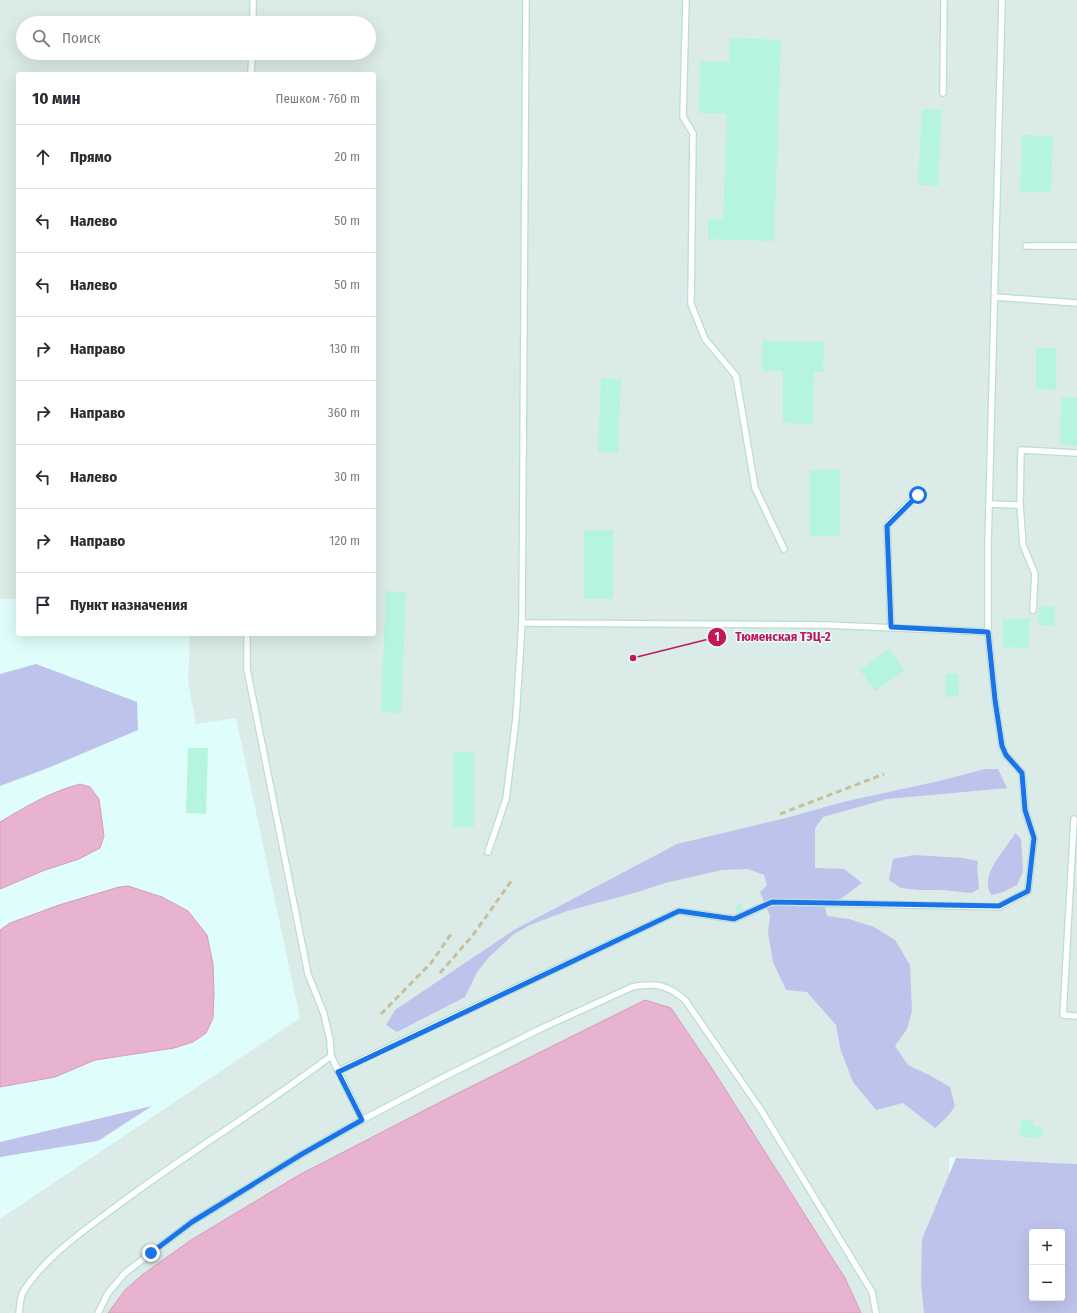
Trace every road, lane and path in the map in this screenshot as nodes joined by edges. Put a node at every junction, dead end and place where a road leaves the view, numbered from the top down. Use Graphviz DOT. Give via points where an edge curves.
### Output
graph roads {
  1 [pos="253,0"];
  2 [pos="526,0"];
  3 [pos="686,0"];
  4 [pos="944,0"];
  5 [pos="1002,0"];
  6 [pos="253,16"];
  7 [pos="252,60"];
  8 [pos="252,72"];
  9 [pos="943,93"];
  10 [pos="1026,246"];
  11 [pos="1077,246"];
  12 [pos="995,297"];
  13 [pos="1077,303"];
  14 [pos="1077,453"];
  15 [pos="918,495"];
  16 [pos="990,504"];
  17 [pos="1020,505"];
  18 [pos="784,549"];
  19 [pos="1033,610"];
  20 [pos="522,623"];
  21 [pos="891,627"];
  22 [pos="988,632"];
  23 [pos="248,636"];
  24 [pos="1074,820"];
  25 [pos="488,852"];
  26 [pos="1077,1016"];
  27 [pos="330,1056"];
  28 [pos="338,1072"];
  29 [pos="362,1120"];
  30 [pos="19,1313"];
  31 [pos="98,1313"];
  32 [pos="876,1313"];
  1 -- 6 [label="lane"];
  2 -- 20 [label="lane"];
  3 -- 18 [label="lane" via="683,117 693,133 691,304 705,339 736,376 754,488"];
  4 -- 9 [label="lane"];
  5 -- 12 [label="lane"];
  7 -- 8 [label="lane"];
  10 -- 11 [label="lane"];
  12 -- 13 [label="lane"];
  12 -- 16 [label="lane"];
  14 -- 17 [label="lane" via="1021,450"];
  15 -- 21 [label="lane" via="887,526"];
  16 -- 17 [label="lane"];
  16 -- 22 [label="lane"];
  17 -- 19 [label="lane" via="1023,545 1034,574"];
  20 -- 21 [label="lane"];
  20 -- 25 [label="lane" via="516,718 506,799"];
  21 -- 22 [label="lane"];
  22 -- 28 [label="lane" via="1002,746 1006,755 1022,773 1025,810 1034,838 1028,891 999,906 772,902 734,919 679,911"];
  23 -- 27 [label="lane" via="247,669 308,974 324,1014 330,1040"];
  24 -- 26 [label="lane" via="1063,1015"];
  27 -- 28 [label="lane"];
  27 -- 30 [label="lane" via="288,1088 152,1179 76,1236 39,1272 22,1294"];
  28 -- 29 [label="lane"];
  29 -- 31 [label="lane" via="192,1222 125,1272 108,1293"];
  29 -- 32 [label="lane" via="540,1029 624,990 660,985 674,991 685,1000 761,1110 872,1292"];
}
